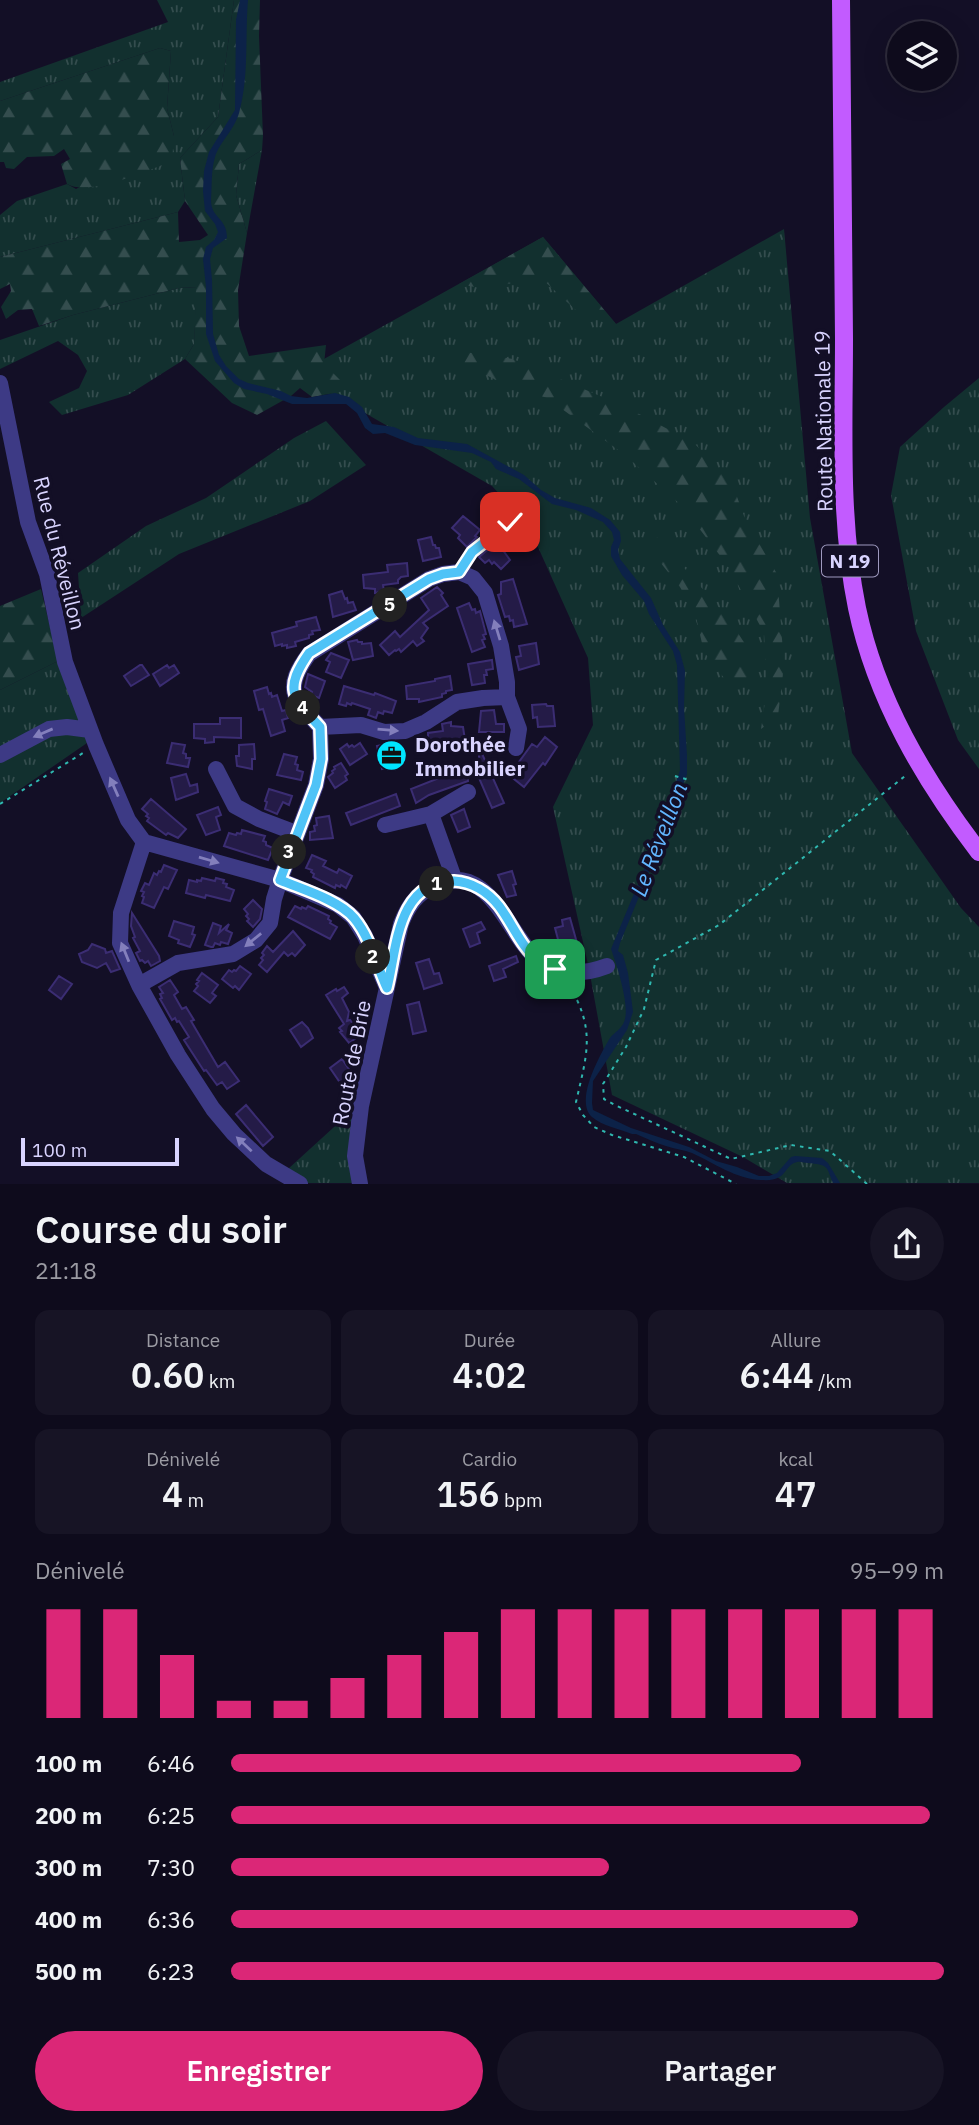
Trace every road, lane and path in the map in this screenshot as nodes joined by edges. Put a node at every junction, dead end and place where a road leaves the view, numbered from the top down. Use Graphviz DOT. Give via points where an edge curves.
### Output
graph roads {
  1 [pos="841,0"];
  2 [pos="0,383"];
  3 [pos="510,522"];
  4 [pos="459,572"];
  5 [pos="507,697"];
  6 [pos="320,727"];
  7 [pos="93,738"];
  8 [pos="516,748"];
  9 [pos="0,755"];
  10 [pos="216,769"];
  11 [pos="675,776"];
  12 [pos="905,776"];
  13 [pos="689,780"];
  14 [pos="468,792"];
  15 [pos="0,804"];
  16 [pos="430,814"];
  17 [pos="385,825"];
  18 [pos="296,833"];
  19 [pos="144,842"];
  20 [pos="979,852"];
  21 [pos="280,880"];
  22 [pos="455,881"];
  23 [pos="607,966"];
  24 [pos="560,970"];
  25 [pos="139,985"];
  26 [pos="387,988"];
  27 [pos="300,1184"];
  28 [pos="360,1184"];
  29 [pos="736,1184"];
  30 [pos="867,1184"];
  1 -- 20 [label="main road, Route Nationale 19 / N 19" via="845,500 852,575 867,643 900,728 941,801"];
  2 -- 7 [label="street, Rue du Réveillon" via="28,522 47,574 65,662"];
  3 -- 4 [label="path" via="472,552"];
  5 -- 4 [label="street, one-way" via="502,646 485,593 473,578"];
  4 -- 6 [label="street" via="429,579 309,653 297,670 293,688 297,702"];
  6 -- 5 [label="street, one-way" via="361,725 384,732 405,731 457,702"];
  5 -- 8 [label="street" via="519,729"];
  6 -- 18 [label="street" via="316,785"];
  7 -- 9 [label="street, one-way" via="67,727 49,729"];
  7 -- 15 [label="path"];
  19 -- 7 [label="street, Rue du Réveillon, one-way" via="128,820"];
  10 -- 18 [label="street" via="235,806"];
  11 -- 13 [label="path"];
  12 -- 30 [label="path" via="719,925 656,960 644,1009 603,1084 604,1099 731,1159 791,1145 830,1151"];
  14 -- 16 [label="street"];
  16 -- 17 [label="street"];
  16 -- 22 [label="street"];
  18 -- 21 [label="street"];
  19 -- 21 [label="street, one-way"];
  25 -- 19 [label="street, one-way" via="120,943 121,913"];
  21 -- 25 [label="street, one-way" via="270,923 256,940 233,954 178,963"];
  21 -- 26 [label="street" via="338,905 353,917"];
  22 -- 24 [label="street" via="481,889 498,904 539,961"];
  22 -- 26 [label="street, Route de Brie" via="422,891 407,907"];
  23 -- 24 [label="street" via="574,973"];
  24 -- 29 [label="path" via="588,1030 576,1102 583,1115 612,1136 684,1157"];
  27 -- 25 [label="street, one-way" via="266,1164 213,1109"];
  26 -- 28 [label="street, Route de Brie" via="361,1106 355,1156"];
}
